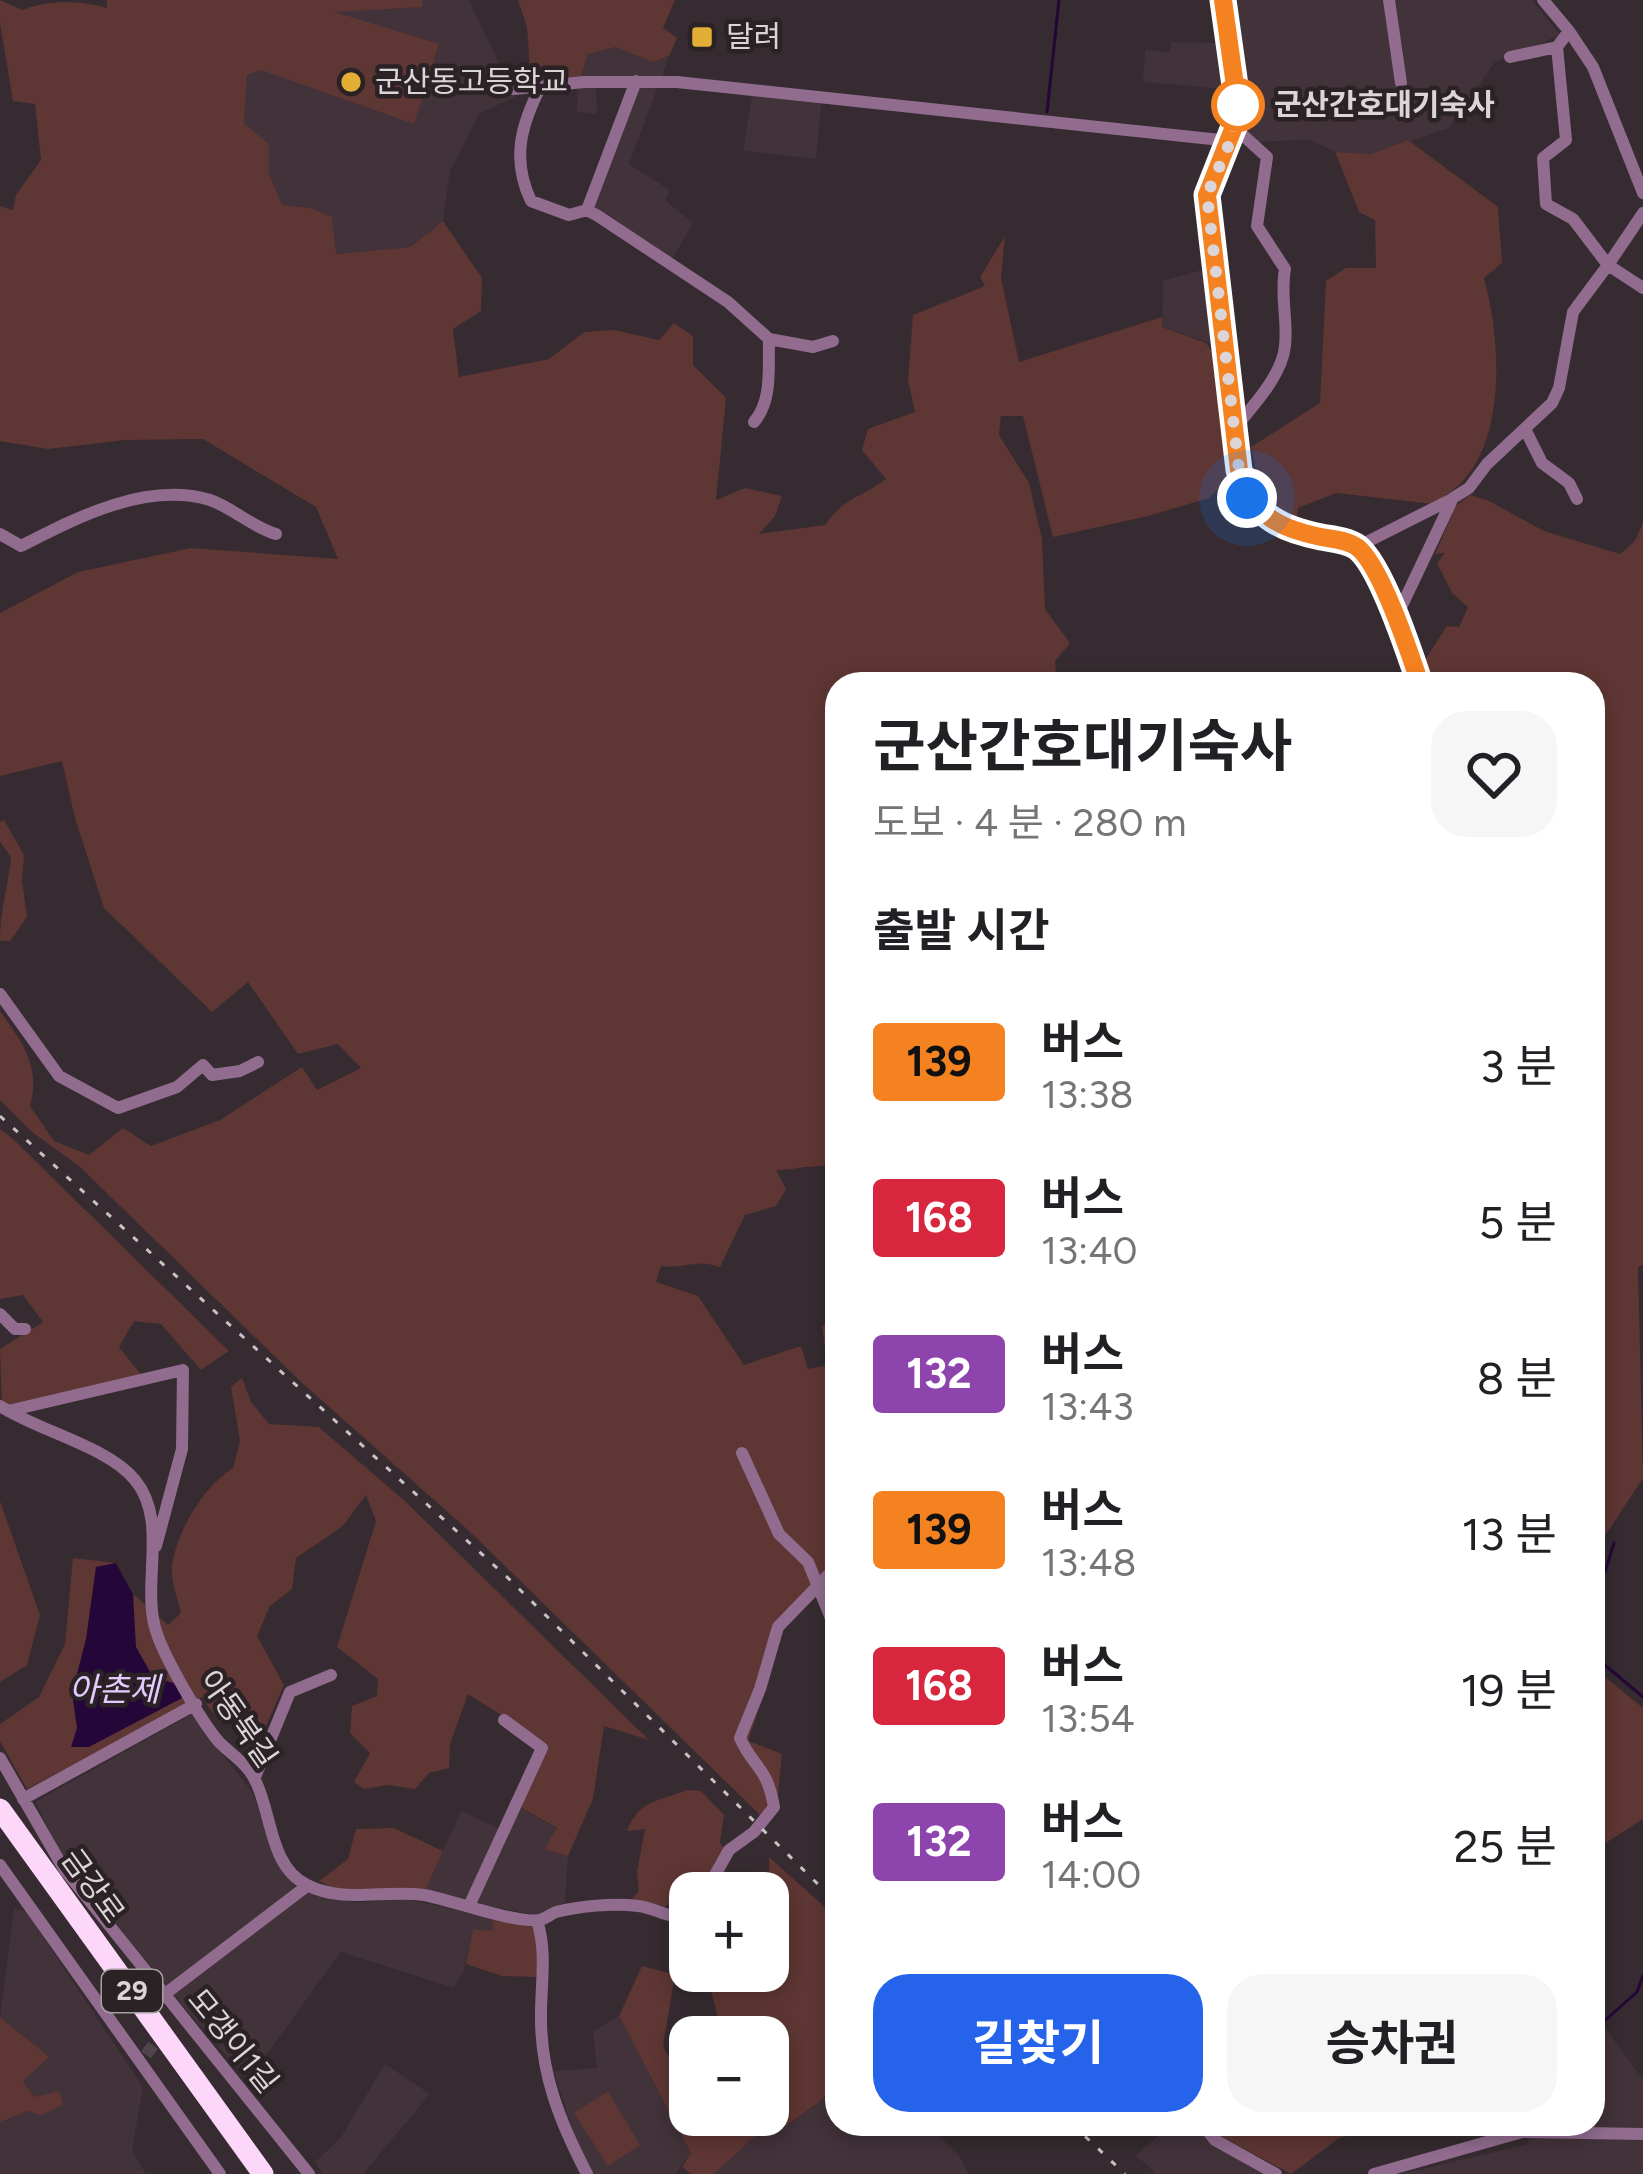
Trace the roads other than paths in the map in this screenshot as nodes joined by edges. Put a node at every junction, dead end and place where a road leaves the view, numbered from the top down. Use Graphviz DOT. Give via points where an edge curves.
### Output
graph roads {
  1 [pos="1223,0"];
  2 [pos="1389,0"];
  3 [pos="1543,0"];
  4 [pos="1569,31"];
  5 [pos="1557,47"];
  6 [pos="1510,57"];
  7 [pos="636,81"];
  8 [pos="1401,83"];
  9 [pos="542,84"];
  10 [pos="514,89"];
  11 [pos="1232,135"];
  12 [pos="1643,193"];
  13 [pos="586,210"];
  14 [pos="1643,213"];
  15 [pos="1608,265"];
  16 [pos="1643,288"];
  17 [pos="769,339"];
  18 [pos="833,341"];
  19 [pos="754,422"];
  20 [pos="1234,429"];
  21 [pos="1525,429"];
  22 [pos="1453,498"];
  23 [pos="1577,499"];
  24 [pos="0,534"];
  25 [pos="276,534"];
  26 [pos="1357,548"];
  27 [pos="1396,619"];
  28 [pos="1416,672"];
  29 [pos="0,994"];
  30 [pos="258,1062"];
  31 [pos="0,1314"];
  32 [pos="25,1329"];
  33 [pos="4,1408"];
  34 [pos="742,1453"];
  35 [pos="154,1553"];
  36 [pos="825,1579"];
  37 [pos="820,1585"];
  38 [pos="825,1599"];
  39 [pos="331,1675"];
  40 [pos="196,1704"];
  41 [pos="504,1720"];
  42 [pos="0,1758"];
  43 [pos="254,1777"];
  44 [pos="23,1799"];
  45 [pos="0,1809"];
  46 [pos="0,1832"];
  47 [pos="0,1865"];
  48 [pos="717,1872"];
  49 [pos="307,1886"];
  50 [pos="469,1906"];
  51 [pos="669,1917"];
  52 [pos="537,1921"];
  53 [pos="165,1994"];
  54 [pos="180,2013"];
  55 [pos="168,2026"];
  56 [pos="1605,2133"];
  57 [pos="1643,2134"];
  58 [pos="1212,2136"];
  59 [pos="1508,2136"];
  60 [pos="220,2174"];
  61 [pos="246,2174"];
  62 [pos="263,2174"];
  63 [pos="308,2174"];
  64 [pos="587,2174"];
  65 [pos="1276,2174"];
  66 [pos="1374,2174"];
  1 -- 11 [label="street" via="1239,114"];
  2 -- 8 [label="street"];
  3 -- 4 [label="street"];
  4 -- 5 [label="street"];
  4 -- 12 [label="street" via="1593,67"];
  5 -- 6 [label="street"];
  5 -- 15 [label="street" via="1566,140 1543,158 1546,204 1573,219"];
  7 -- 9 [label="street"];
  7 -- 11 [label="street"];
  7 -- 13 [label="street"];
  9 -- 10 [label="street"];
  9 -- 13 [label="street" via="520,143 524,186 531,201 569,215"];
  11 -- 20 [label="street" via="1207,195"];
  11 -- 20 [label="street" via="1267,157 1257,226 1285,268 1285,351"];
  13 -- 17 [label="street" via="728,302"];
  14 -- 15 [label="street"];
  15 -- 16 [label="street"];
  15 -- 21 [label="street" via="1573,312 1552,403"];
  17 -- 18 [label="street" via="814,347"];
  17 -- 19 [label="street" via="767,399"];
  20 -- 26 [label="street" via="1247,498 1279,525"];
  21 -- 22 [label="street"];
  21 -- 23 [label="street" via="1542,464"];
  22 -- 26 [label="street"];
  22 -- 27 [label="street"];
  24 -- 25 [label="street" via="21,547 92,509 189,496"];
  26 -- 27 [label="street"];
  27 -- 28 [label="street"];
  29 -- 30 [label="street" via="58,1076 118,1108 177,1087 202,1065 212,1075"];
  31 -- 32 [label="street"];
  33 -- 35 [label="street, 아동북길" via="134,1478 146,1498"];
  33 -- 35 [label="street, 아동북길" via="183,1370 182,1449"];
  34 -- 37 [label="street" via="779,1534"];
  35 -- 40 [label="street, 아동북길" via="156,1631"];
  36 -- 37 [label="street"];
  37 -- 38 [label="street"];
  37 -- 48 [label="street" via="778,1627 740,1738 770,1778 775,1807"];
  39 -- 43 [label="street" via="290,1692"];
  40 -- 43 [label="street, 아동북길"];
  40 -- 44 [label="street"];
  41 -- 50 [label="street" via="542,1748"];
  42 -- 44 [label="street, 모갱이1길"];
  43 -- 49 [label="street, 아동북길" via="278,1853"];
  44 -- 53 [label="street, 모갱이1길" via="64,1869"];
  45 -- 62 [label="highway, 금강로 / 29"];
  46 -- 61 [label="highway, 금강로 / 29"];
  47 -- 60 [label="street"];
  49 -- 50 [label="street"];
  49 -- 53 [label="street"];
  50 -- 52 [label="street"];
  51 -- 52 [label="street" via="609,1906"];
  52 -- 64 [label="street" via="551,2097"];
  53 -- 54 [label="street, 모갱이1길"];
  54 -- 55 [label="street"];
  54 -- 63 [label="street, 모갱이1길"];
  56 -- 57 [label="street"];
  58 -- 65 [label="street"];
  59 -- 66 [label="street"];
}
